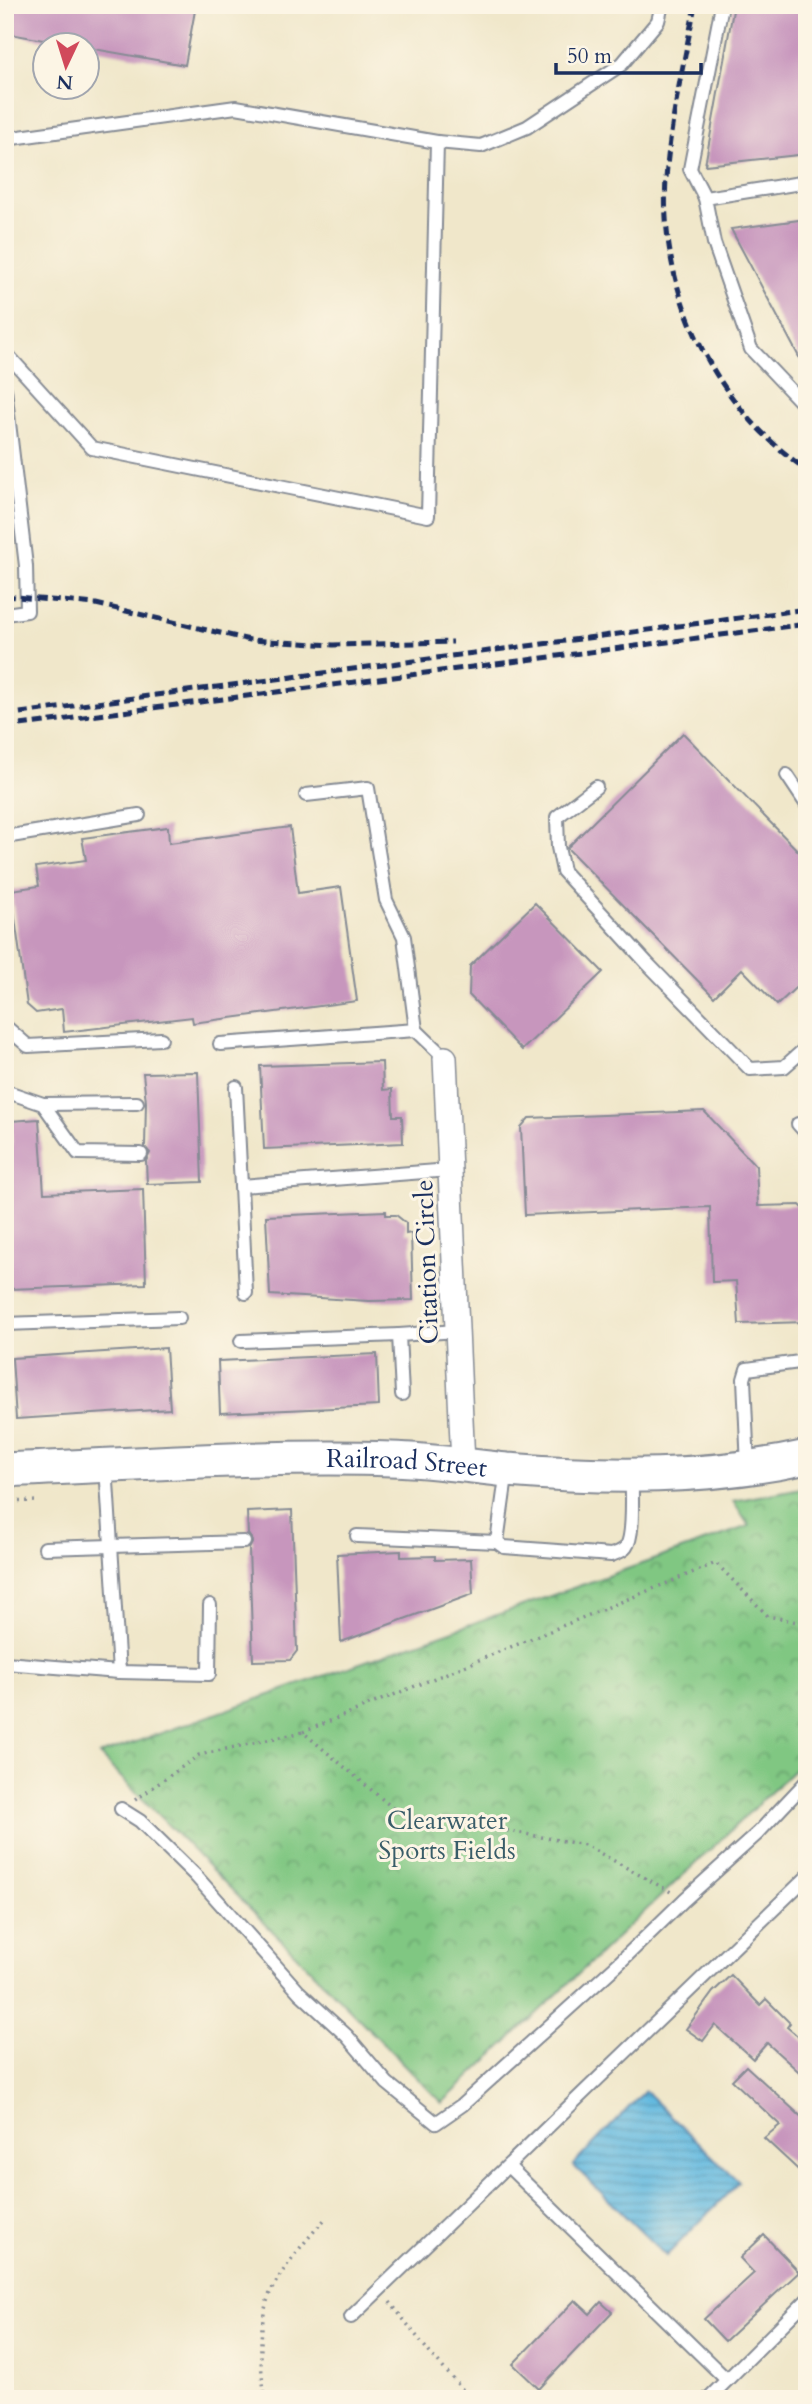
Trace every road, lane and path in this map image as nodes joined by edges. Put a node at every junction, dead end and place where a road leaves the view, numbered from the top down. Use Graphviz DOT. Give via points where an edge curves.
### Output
graph roads {
  1 [pos="662,5"];
  2 [pos="722,5"];
  3 [pos="5,139"];
  4 [pos="437,142"];
  5 [pos="807,182"];
  6 [pos="705,198"];
  7 [pos="5,352"];
  8 [pos="5,389"];
  9 [pos="807,408"];
  10 [pos="5,614"];
  11 [pos="788,775"];
  12 [pos="596,787"];
  13 [pos="306,795"];
  14 [pos="807,805"];
  15 [pos="139,815"];
  16 [pos="5,837"];
  17 [pos="5,1026"];
  18 [pos="416,1030"];
  19 [pos="161,1039"];
  20 [pos="220,1044"];
  21 [pos="807,1047"];
  22 [pos="445,1058"];
  23 [pos="236,1087"];
  24 [pos="5,1091"];
  25 [pos="137,1103"];
  26 [pos="43,1104"];
  27 [pos="141,1154"];
  28 [pos="450,1170"];
  29 [pos="241,1186"];
  30 [pos="246,1293"];
  31 [pos="179,1318"];
  32 [pos="5,1324"];
  33 [pos="457,1332"];
  34 [pos="399,1335"];
  35 [pos="241,1341"];
  36 [pos="807,1361"];
  37 [pos="402,1394"];
  38 [pos="807,1457"];
  39 [pos="463,1464"];
  40 [pos="106,1466"];
  41 [pos="748,1468"];
  42 [pos="5,1470"];
  43 [pos="507,1470"];
  44 [pos="632,1475"];
  45 [pos="38,1501"];
  46 [pos="5,1502"];
  47 [pos="357,1536"];
  48 [pos="244,1542"];
  49 [pos="497,1542"];
  50 [pos="111,1544"];
  51 [pos="45,1548"];
  52 [pos="210,1605"];
  53 [pos="807,1620"];
  54 [pos="5,1663"];
  55 [pos="119,1672"];
  56 [pos="303,1732"];
  57 [pos="807,1781"];
  58 [pos="121,1809"];
  59 [pos="807,1877"];
  60 [pos="684,1900"];
  61 [pos="508,2166"];
  62 [pos="327,2217"];
  63 [pos="380,2289"];
  64 [pos="807,2300"];
  65 [pos="351,2317"];
  66 [pos="727,2380"];
  67 [pos="266,2399"];
  68 [pos="471,2399"];
  69 [pos="708,2399"];
  1 -- 4 [label="lane" via="658,21 622,64 527,127 481,146"];
  2 -- 6 [label="lane" via="690,169"];
  3 -- 4 [label="lane" via="236,107"];
  4 -- 7 [label="lane" via="428,516 92,448"];
  5 -- 6 [label="lane"];
  6 -- 9 [label="lane" via="714,243 751,349"];
  8 -- 10 [label="lane" via="27,611"];
  11 -- 14 [label="lane"];
  12 -- 21 [label="lane" via="557,817 563,871 751,1069 785,1067"];
  13 -- 18 [label="lane" via="368,788 386,900 404,937"];
  15 -- 16 [label="lane"];
  17 -- 19 [label="lane" via="28,1046"];
  18 -- 20 [label="lane"];
  18 -- 22 [label="lane"];
  22 -- 28 [label="street, Citation Circle"];
  23 -- 29 [label="lane"];
  24 -- 26 [label="lane"];
  25 -- 26 [label="lane"];
  26 -- 27 [label="lane" via="78,1153"];
  28 -- 29 [label="lane"];
  28 -- 33 [label="street, Citation Circle"];
  29 -- 30 [label="lane"];
  31 -- 32 [label="lane"];
  33 -- 34 [label="lane"];
  33 -- 39 [label="street, Citation Circle"];
  34 -- 35 [label="lane"];
  34 -- 37 [label="lane"];
  36 -- 41 [label="lane" via="747,1369"];
  38 -- 41 [label="main road, Railroad Street"];
  39 -- 40 [label="main road, Railroad Street" via="334,1457"];
  39 -- 43 [label="main road, Railroad Street"];
  40 -- 42 [label="main road, Railroad Street"];
  40 -- 50 [label="lane"];
  41 -- 44 [label="main road, Railroad Street"];
  43 -- 44 [label="main road, Railroad Street"];
  43 -- 49 [label="lane"];
  44 -- 49 [label="lane" via="631,1532 628,1544 618,1553 504,1547"];
  45 -- 46 [label="path"];
  47 -- 49 [label="lane"];
  48 -- 50 [label="lane"];
  50 -- 51 [label="lane"];
  50 -- 55 [label="lane"];
  52 -- 55 [label="lane" via="209,1674"];
  53 -- 56 [label="path" via="768,1616 716,1563"];
  54 -- 55 [label="lane"];
  56 -- 58 [label="path" via="200,1755"];
  56 -- 60 [label="path" via="401,1815 585,1845"];
  57 -- 60 [label="lane"];
  58 -- 60 [label="lane" via="140,1821 195,1875 387,2083 436,2123"];
  59 -- 61 [label="lane"];
  61 -- 63 [label="lane"];
  61 -- 66 [label="lane"];
  62 -- 67 [label="path" via="270,2292 262,2329 261,2381"];
  63 -- 65 [label="lane"];
  63 -- 68 [label="path"];
  64 -- 66 [label="lane"];
  66 -- 69 [label="lane"];
}
